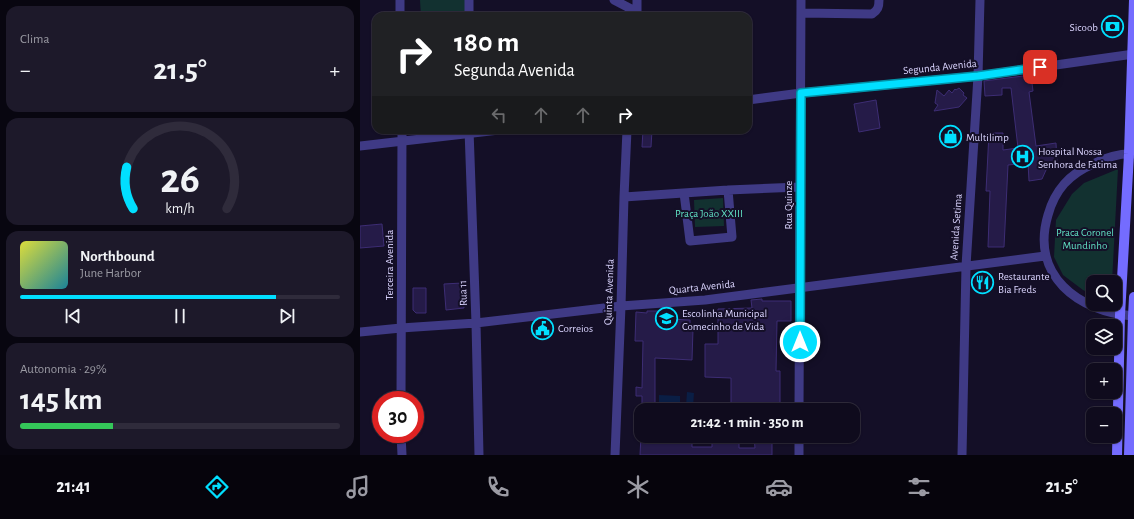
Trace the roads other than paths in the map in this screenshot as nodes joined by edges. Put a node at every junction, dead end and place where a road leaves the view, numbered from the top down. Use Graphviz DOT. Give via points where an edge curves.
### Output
graph roads {
  1 [pos="400,0"];
  2 [pos="469,0"];
  3 [pos="614,0"];
  4 [pos="638,0"];
  5 [pos="801,0"];
  6 [pos="879,0"];
  7 [pos="980,0"];
  8 [pos="1134,1"];
  9 [pos="400,12"];
  10 [pos="469,12"];
  11 [pos="634,12"];
  12 [pos="637,12"];
  13 [pos="801,13"];
  14 [pos="1133,54"];
  15 [pos="978,76"];
  16 [pos="801,93"];
  17 [pos="752,99"];
  18 [pos="402,134"];
  19 [pos="456,134"];
  20 [pos="469,134"];
  21 [pos="626,134"];
  22 [pos="402,142"];
  23 [pos="360,146"];
  24 [pos="1132,154"];
  25 [pos="800,187"];
  26 [pos="728,190"];
  27 [pos="684,193"];
  28 [pos="624,197"];
  29 [pos="1045,256"];
  30 [pos="966,266"];
  31 [pos="800,287"];
  32 [pos="1134,297"];
  33 [pos="621,306"];
  34 [pos="1120,315"];
  35 [pos="1133,316"];
  36 [pos="476,323"];
  37 [pos="401,328"];
  38 [pos="360,332"];
  39 [pos="401,391"];
  40 [pos="799,403"];
  41 [pos="1118,407"];
  42 [pos="1122,421"];
  43 [pos="1130,422"];
  44 [pos="402,443"];
  45 [pos="799,443"];
  46 [pos="1117,443"];
  47 [pos="402,455"];
  48 [pos="479,455"];
  49 [pos="615,455"];
  50 [pos="799,455"];
  51 [pos="962,455"];
  52 [pos="1117,455"];
  53 [pos="1129,455"];
  1 -- 9 [label="street"];
  2 -- 10 [label="street"];
  3 -- 11 [label="street"];
  4 -- 12 [label="street"];
  5 -- 13 [label="street, Rua Quinze"];
  6 -- 13 [label="street" via="877,10 872,14"];
  7 -- 15 [label="street, Avenida Setima"];
  8 -- 14 [label="main road"];
  13 -- 16 [label="street, Rua Quinze"];
  14 -- 15 [label="street, Segunda Avenida"];
  14 -- 24 [label="main road"];
  15 -- 16 [label="street, Segunda Avenida"];
  15 -- 30 [label="street, Avenida Setima"];
  16 -- 17 [label="street, Segunda Avenida"];
  16 -- 25 [label="street, Rua Quinze"];
  18 -- 22 [label="street, Terceira Avenida"];
  19 -- 22 [label="street"];
  20 -- 36 [label="street, Rua 11"];
  21 -- 28 [label="street, Quinta Avenida"];
  22 -- 23 [label="street"];
  22 -- 37 [label="street, Terceira Avenida"];
  24 -- 29 [label="street" via="1102,159 1085,167 1057,192 1045,224"];
  24 -- 34 [label="main road"];
  25 -- 26 [label="street"];
  25 -- 31 [label="street, Rua Quinze"];
  26 -- 27 [label="street"];
  26 -- 27 [label="street" via="732,237 690,241"];
  27 -- 28 [label="street"];
  28 -- 33 [label="street, Quinta Avenida"];
  29 -- 30 [label="street, Quarta Avenida"];
  29 -- 34 [label="street" via="1058,282 1079,300"];
  30 -- 31 [label="street, Quarta Avenida"];
  30 -- 51 [label="street, Avenida Setima"];
  31 -- 33 [label="street, Quarta Avenida" via="706,300"];
  31 -- 40 [label="street, Rua Quinze"];
  32 -- 35 [label="main road"];
  33 -- 36 [label="street, Quarta Avenida"];
  33 -- 49 [label="street, Quinta Avenida"];
  34 -- 35 [label="street"];
  34 -- 41 [label="main road"];
  35 -- 43 [label="main road"];
  36 -- 37 [label="street, Quarta Avenida"];
  36 -- 48 [label="street, Rua 11"];
  37 -- 38 [label="street, Quarta Avenida"];
  37 -- 39 [label="street, Terceira Avenida"];
  42 -- 43 [label="main road"];
  43 -- 53 [label="main road"];
  44 -- 47 [label="street"];
  45 -- 50 [label="street"];
  46 -- 52 [label="main road"];
}
